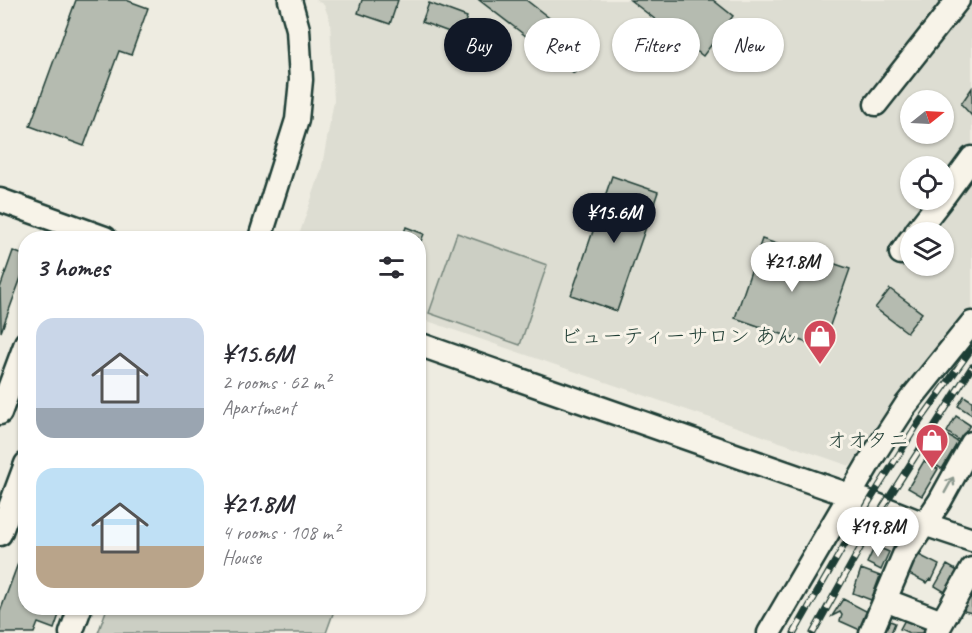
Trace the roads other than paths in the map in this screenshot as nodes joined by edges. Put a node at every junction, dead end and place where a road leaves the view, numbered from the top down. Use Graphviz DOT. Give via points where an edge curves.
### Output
graph roads {
  1 [pos="290,0"];
  2 [pos="962,5"];
  3 [pos="876,104"];
  4 [pos="972,158"];
  5 [pos="954,182"];
  6 [pos="0,200"];
  7 [pos="933,210"];
  8 [pos="924,222"];
  9 [pos="86,231"];
  10 [pos="262,231"];
  11 [pos="972,323"];
  12 [pos="426,348"];
  13 [pos="18,364"];
  14 [pos="0,412"];
  15 [pos="972,443"];
  16 [pos="18,486"];
  17 [pos="849,496"];
  18 [pos="924,524"];
  19 [pos="0,534"];
  20 [pos="972,540"];
  21 [pos="972,569"];
  22 [pos="885,600"];
  23 [pos="77,615"];
  24 [pos="943,629"];
  25 [pos="71,633"];
  26 [pos="769,633"];
  27 [pos="871,633"];
  1 -- 10 [label="street" via="299,39 301,80 297,120"];
  2 -- 3 [label="street"];
  4 -- 5 [label="street"];
  6 -- 9 [label="street"];
  7 -- 8 [label="street"];
  11 -- 17 [label="street" via="906,405"];
  12 -- 17 [label="street"];
  13 -- 14 [label="street"];
  18 -- 15 [label="street, one-way"];
  16 -- 19 [label="street"];
  17 -- 18 [label="street"];
  17 -- 26 [label="street"];
  18 -- 20 [label="street"];
  18 -- 22 [label="street" via="904,555"];
  21 -- 24 [label="street"];
  22 -- 24 [label="street"];
  22 -- 27 [label="street"];
  23 -- 25 [label="street"];
}
